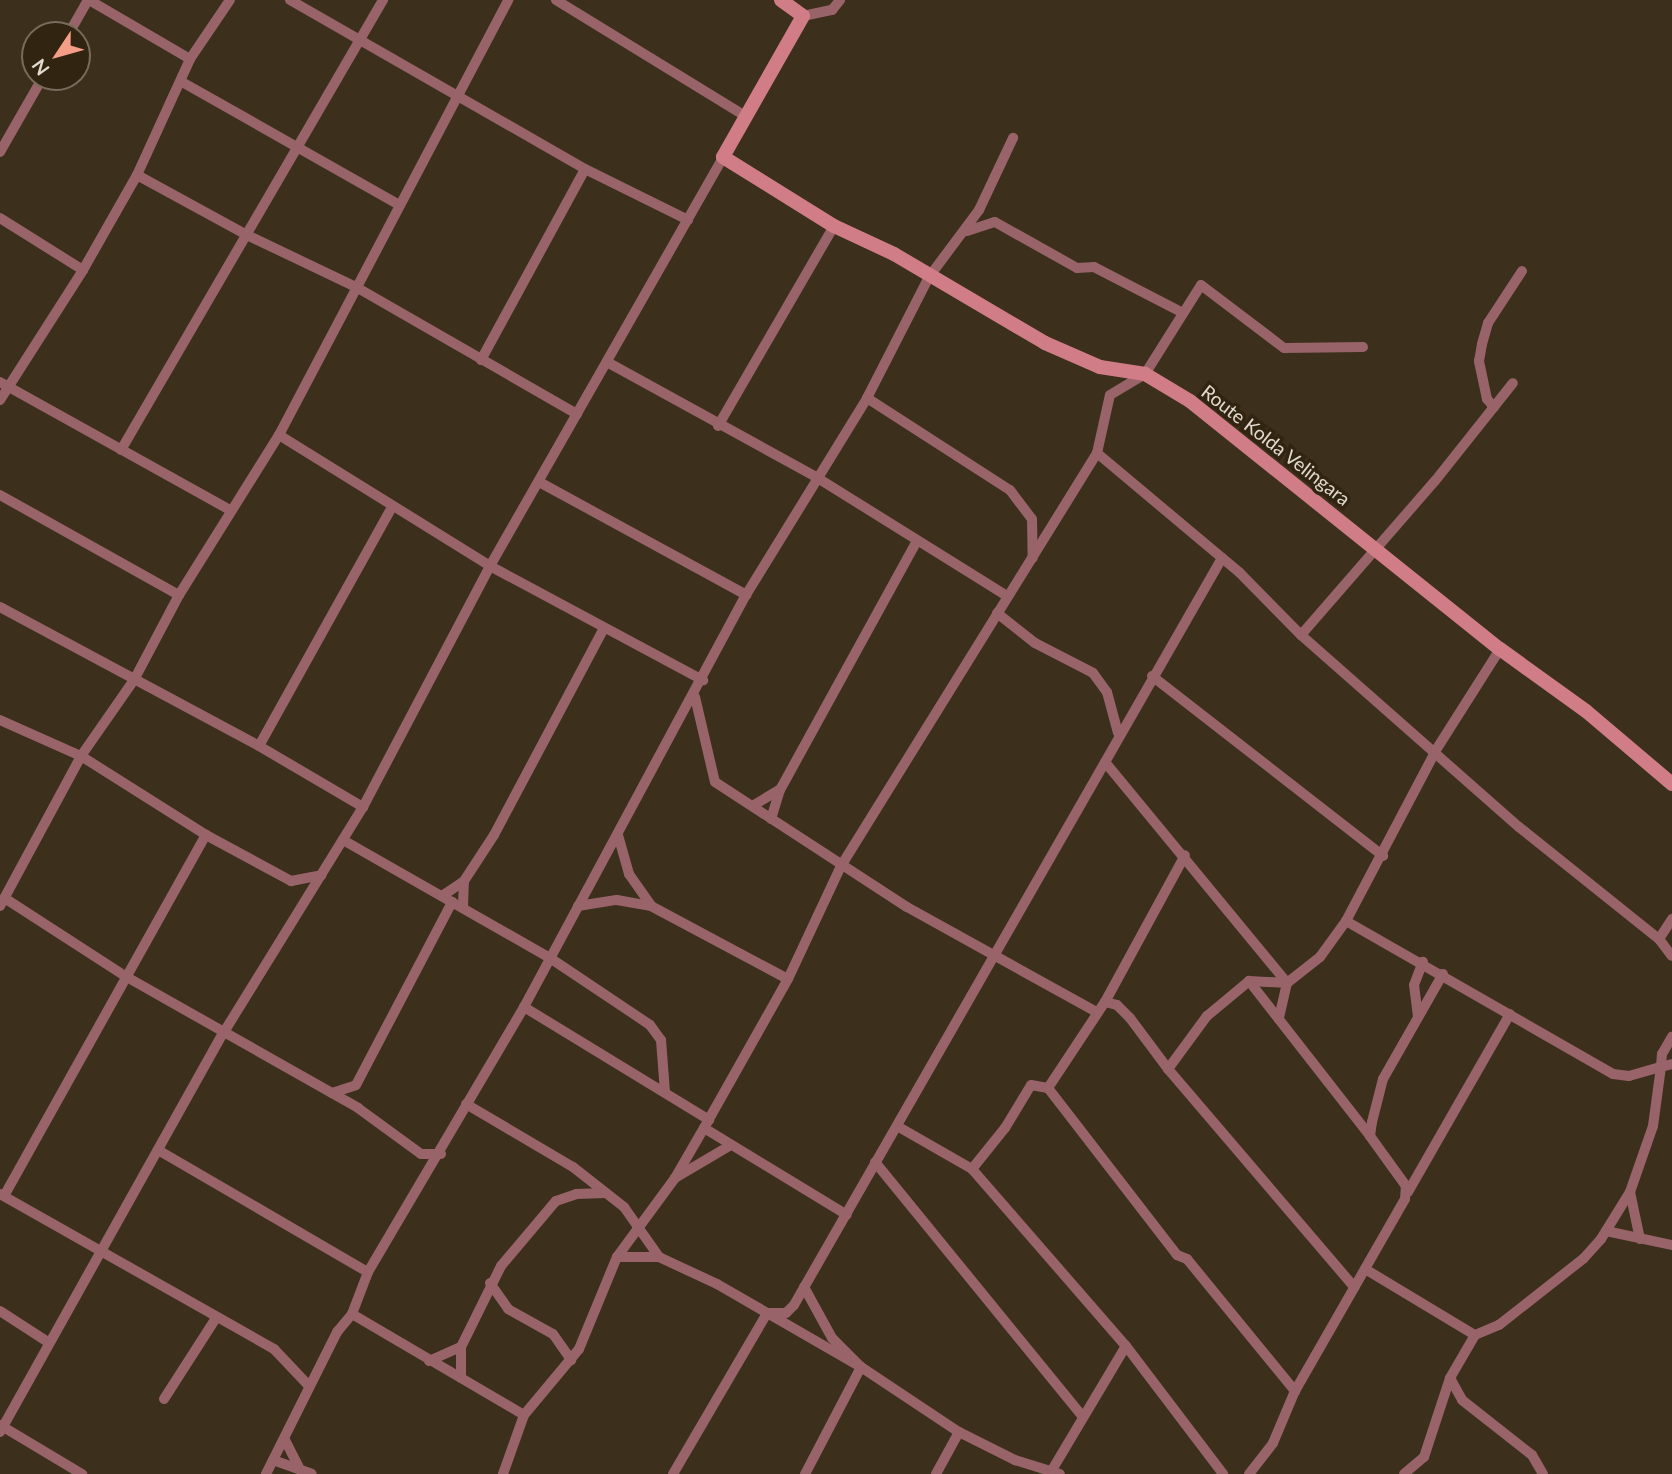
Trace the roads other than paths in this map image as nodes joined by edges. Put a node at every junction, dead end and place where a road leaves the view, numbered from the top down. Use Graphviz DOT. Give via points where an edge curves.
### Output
graph roads {
  1 [pos="88,0"];
  2 [pos="230,0"];
  3 [pos="290,0"];
  4 [pos="383,0"];
  5 [pos="508,0"];
  6 [pos="555,0"];
  7 [pos="781,0"];
  8 [pos="840,0"];
  9 [pos="803,16"];
  10 [pos="76,21"];
  11 [pos="363,38"];
  12 [pos="190,59"];
  13 [pos="182,82"];
  14 [pos="35,91"];
  15 [pos="459,97"];
  16 [pos="744,115"];
  17 [pos="1013,138"];
  18 [pos="296,149"];
  19 [pos="0,152"];
  20 [pos="723,157"];
  21 [pos="585,169"];
  22 [pos="137,175"];
  23 [pos="399,205"];
  24 [pos="0,218"];
  25 [pos="688,220"];
  26 [pos="834,226"];
  27 [pos="967,232"];
  28 [pos="249,236"];
  29 [pos="83,270"];
  30 [pos="1522,271"];
  31 [pos="929,277"];
  32 [pos="356,287"];
  33 [pos="1183,313"];
  34 [pos="1363,346"];
  35 [pos="481,359"];
  36 [pos="607,362"];
  37 [pos="1145,374"];
  38 [pos="1513,383"];
  39 [pos="4,385"];
  40 [pos="867,398"];
  41 [pos="0,400"];
  42 [pos="1494,407"];
  43 [pos="577,414"];
  44 [pos="718,426"];
  45 [pos="279,435"];
  46 [pos="121,450"];
  47 [pos="1097,453"];
  48 [pos="816,477"];
  49 [pos="541,483"];
  50 [pos="0,495"];
  51 [pos="392,507"];
  52 [pos="230,510"];
  53 [pos="917,541"];
  54 [pos="1374,547"];
  55 [pos="1222,558"];
  56 [pos="1033,559"];
  57 [pos="490,566"];
  58 [pos="179,595"];
  59 [pos="746,595"];
  60 [pos="1007,596"];
  61 [pos="0,607"];
  62 [pos="997,613"];
  63 [pos="603,630"];
  64 [pos="1301,635"];
  65 [pos="1500,649"];
  66 [pos="1152,676"];
  67 [pos="134,680"];
  68 [pos="703,680"];
  69 [pos="695,697"];
  70 [pos="0,720"];
  71 [pos="1118,733"];
  72 [pos="259,746"];
  73 [pos="1436,750"];
  74 [pos="81,756"];
  75 [pos="1105,762"];
  76 [pos="1672,784"];
  77 [pos="780,790"];
  78 [pos="754,805"];
  79 [pos="362,807"];
  80 [pos="771,819"];
  81 [pos="206,835"];
  82 [pos="618,835"];
  83 [pos="344,840"];
  84 [pos="1185,855"];
  85 [pos="1383,856"];
  86 [pos="841,866"];
  87 [pos="321,874"];
  88 [pos="464,881"];
  89 [pos="442,896"];
  90 [pos="452,902"];
  91 [pos="3,903"];
  92 [pos="578,906"];
  93 [pos="651,906"];
  94 [pos="463,907"];
  95 [pos="1672,919"];
  96 [pos="1346,921"];
  97 [pos="1659,939"];
  98 [pos="1672,956"];
  99 [pos="995,957"];
  100 [pos="550,958"];
  101 [pos="1423,962"];
  102 [pos="1443,974"];
  103 [pos="125,976"];
  104 [pos="788,979"];
  105 [pos="1249,981"];
  106 [pos="1287,983"];
  107 [pos="1105,1002"];
  108 [pos="524,1007"];
  109 [pos="1098,1013"];
  110 [pos="1510,1014"];
  111 [pos="1418,1017"];
  112 [pos="1279,1019"];
  113 [pos="224,1032"];
  114 [pos="1672,1037"];
  115 [pos="1180,1048"];
  116 [pos="1156,1053"];
  117 [pos="1667,1065"];
  118 [pos="1168,1069"];
  119 [pos="356,1085"];
  120 [pos="1048,1087"];
  121 [pos="665,1092"];
  122 [pos="332,1093"];
  123 [pos="466,1104"];
  124 [pos="358,1108"];
  125 [pos="706,1124"];
  126 [pos="897,1126"];
  127 [pos="1370,1136"];
  128 [pos="731,1144"];
  129 [pos="158,1150"];
  130 [pos="441,1154"];
  131 [pos="875,1162"];
  132 [pos="972,1169"];
  133 [pos="675,1178"];
  134 [pos="1408,1192"];
  135 [pos="1630,1192"];
  136 [pos="605,1194"];
  137 [pos="2,1195"];
  138 [pos="847,1215"];
  139 [pos="640,1225"];
  140 [pos="1606,1231"];
  141 [pos="1640,1238"];
  142 [pos="1672,1245"];
  143 [pos="102,1248"];
  144 [pos="617,1257"];
  145 [pos="659,1257"];
  146 [pos="1364,1269"];
  147 [pos="368,1272"];
  148 [pos="490,1283"];
  149 [pos="804,1287"];
  150 [pos="1354,1287"];
  151 [pos="484,1303"];
  152 [pos="502,1303"];
  153 [pos="0,1311"];
  154 [pos="767,1313"];
  155 [pos="352,1314"];
  156 [pos="216,1318"];
  157 [pos="1475,1335"];
  158 [pos="48,1342"];
  159 [pos="1126,1346"];
  160 [pos="461,1347"];
  161 [pos="571,1360"];
  162 [pos="429,1361"];
  163 [pos="861,1367"];
  164 [pos="461,1378"];
  165 [pos="1450,1378"];
  166 [pos="309,1386"];
  167 [pos="1295,1391"];
  168 [pos="164,1399"];
  169 [pos="524,1415"];
  170 [pos="1082,1416"];
  171 [pos="2,1428"];
  172 [pos="959,1432"];
  173 [pos="285,1440"];
  174 [pos="273,1460"];
  175 [pos="299,1467"];
  176 [pos="1056,1472"];
  177 [pos="82,1474"];
  178 [pos="266,1474"];
  179 [pos="312,1474"];
  180 [pos="503,1474"];
  181 [pos="673,1474"];
  182 [pos="805,1474"];
  183 [pos="936,1474"];
  184 [pos="1223,1474"];
  185 [pos="1249,1474"];
  186 [pos="1404,1474"];
  187 [pos="1543,1474"];
  1 -- 10 [label="street"];
  1 -- 12 [label="street"];
  2 -- 12 [label="street"];
  3 -- 11 [label="street"];
  4 -- 11 [label="street"];
  5 -- 15 [label="street"];
  6 -- 16 [label="street"];
  7 -- 9 [label="main road"];
  8 -- 9 [label="street" via="832,10"];
  9 -- 16 [label="main road"];
  11 -- 15 [label="street"];
  11 -- 18 [label="street"];
  12 -- 13 [label="street"];
  13 -- 18 [label="street"];
  13 -- 22 [label="street"];
  14 -- 19 [label="street"];
  15 -- 21 [label="street"];
  15 -- 23 [label="street"];
  16 -- 20 [label="main road"];
  17 -- 27 [label="street"];
  18 -- 23 [label="street"];
  18 -- 28 [label="street"];
  20 -- 25 [label="street"];
  20 -- 26 [label="main road, Route Kolda Velingara"];
  21 -- 25 [label="street"];
  21 -- 35 [label="street"];
  22 -- 28 [label="street"];
  22 -- 29 [label="street"];
  23 -- 32 [label="street"];
  24 -- 29 [label="street"];
  25 -- 36 [label="street"];
  26 -- 31 [label="main road, Route Kolda Velingara"];
  26 -- 44 [label="street"];
  27 -- 31 [label="street"];
  27 -- 33 [label="street" via="995,222 1077,268 1094,267"];
  28 -- 32 [label="street"];
  28 -- 46 [label="street"];
  29 -- 39 [label="street"];
  30 -- 42 [label="street" via="1488,323 1482,344 1479,361 1487,399"];
  31 -- 37 [label="main road, Route Kolda Velingara" via="1067,354 1100,367"];
  31 -- 40 [label="street"];
  32 -- 35 [label="street"];
  32 -- 45 [label="street"];
  33 -- 34 [label="street" via="1201,285 1284,348"];
  33 -- 37 [label="street"];
  35 -- 43 [label="street"];
  36 -- 43 [label="street"];
  36 -- 44 [label="street"];
  37 -- 47 [label="street" via="1110,395"];
  37 -- 54 [label="main road, Route Kolda Velingara" via="1227,428"];
  38 -- 42 [label="street"];
  39 -- 41 [label="street"];
  39 -- 46 [label="street"];
  40 -- 48 [label="street"];
  40 -- 56 [label="street" via="1010,490 1032,519"];
  42 -- 54 [label="street"];
  43 -- 49 [label="street"];
  44 -- 48 [label="street"];
  45 -- 51 [label="street"];
  45 -- 52 [label="street"];
  46 -- 52 [label="street"];
  47 -- 55 [label="street"];
  47 -- 56 [label="street"];
  48 -- 53 [label="street"];
  48 -- 59 [label="street"];
  49 -- 57 [label="street"];
  49 -- 59 [label="street"];
  50 -- 58 [label="street"];
  51 -- 57 [label="street"];
  51 -- 72 [label="street"];
  52 -- 58 [label="street"];
  53 -- 60 [label="street"];
  53 -- 77 [label="street"];
  54 -- 64 [label="street"];
  54 -- 65 [label="main road, Route Kolda Velingara"];
  55 -- 64 [label="street"];
  55 -- 66 [label="street"];
  56 -- 60 [label="street"];
  57 -- 63 [label="street"];
  57 -- 79 [label="street"];
  58 -- 67 [label="street"];
  59 -- 68 [label="street"];
  60 -- 62 [label="street"];
  61 -- 67 [label="street"];
  62 -- 71 [label="street" via="1035,643 1093,673 1107,692"];
  62 -- 86 [label="street"];
  63 -- 68 [label="street"];
  63 -- 88 [label="street"];
  64 -- 73 [label="street"];
  65 -- 73 [label="street"];
  65 -- 76 [label="main road, Route Kolda Velingara" via="1586,711"];
  66 -- 71 [label="street"];
  66 -- 85 [label="street"];
  67 -- 72 [label="street"];
  67 -- 74 [label="street"];
  68 -- 69 [label="street"];
  69 -- 78 [label="street" via="715,782"];
  69 -- 82 [label="street"];
  70 -- 74 [label="street"];
  71 -- 75 [label="street"];
  72 -- 79 [label="street"];
  73 -- 85 [label="street"];
  73 -- 97 [label="street" via="1592,890"];
  74 -- 81 [label="street"];
  74 -- 91 [label="street"];
  75 -- 84 [label="street"];
  75 -- 99 [label="street"];
  77 -- 78 [label="street"];
  77 -- 80 [label="street"];
  78 -- 80 [label="street"];
  79 -- 83 [label="street"];
  80 -- 86 [label="street"];
  81 -- 87 [label="street" via="291,881"];
  81 -- 103 [label="street"];
  82 -- 92 [label="street"];
  82 -- 93 [label="street" via="629,874"];
  83 -- 87 [label="street"];
  83 -- 89 [label="street"];
  84 -- 106 [label="street"];
  84 -- 107 [label="street"];
  85 -- 96 [label="street"];
  86 -- 99 [label="street"];
  86 -- 104 [label="street"];
  87 -- 113 [label="street"];
  88 -- 89 [label="street"];
  88 -- 94 [label="street"];
  89 -- 90 [label="street"];
  90 -- 94 [label="street"];
  90 -- 119 [label="street"];
  91 -- 103 [label="street"];
  92 -- 93 [label="street" via="617,900"];
  92 -- 100 [label="street"];
  93 -- 104 [label="street"];
  94 -- 100 [label="street"];
  95 -- 97 [label="street"];
  96 -- 101 [label="street"];
  96 -- 106 [label="street" via="1320,957"];
  97 -- 98 [label="street"];
  99 -- 109 [label="street"];
  99 -- 126 [label="street"];
  100 -- 108 [label="street"];
  100 -- 121 [label="street" via="658,1033"];
  101 -- 102 [label="street"];
  101 -- 111 [label="street" via="1414,985"];
  102 -- 110 [label="street"];
  102 -- 111 [label="street"];
  103 -- 113 [label="street"];
  103 -- 137 [label="street"];
  104 -- 125 [label="street"];
  105 -- 106 [label="street"];
  105 -- 112 [label="street"];
  105 -- 115 [label="street"];
  106 -- 112 [label="street"];
  107 -- 109 [label="street"];
  107 -- 116 [label="street" via="1117,1005 1130,1018"];
  108 -- 121 [label="street"];
  108 -- 123 [label="street"];
  109 -- 120 [label="street"];
  110 -- 117 [label="street" via="1613,1074 1629,1076"];
  110 -- 134 [label="street"];
  111 -- 127 [label="street" via="1383,1079"];
  112 -- 127 [label="street"];
  113 -- 122 [label="street"];
  113 -- 129 [label="street"];
  114 -- 117 [label="street" via="1662,1054"];
  115 -- 116 [label="street"];
  115 -- 118 [label="street"];
  116 -- 118 [label="street"];
  117 -- 135 [label="street" via="1653,1126"];
  118 -- 150 [label="street"];
  119 -- 122 [label="street"];
  119 -- 124 [label="street"];
  120 -- 132 [label="street" via="1031,1085"];
  120 -- 167 [label="street" via="1177,1255 1187,1259"];
  121 -- 125 [label="street"];
  122 -- 124 [label="street"];
  123 -- 130 [label="street"];
  123 -- 136 [label="street" via="573,1167"];
  124 -- 130 [label="street" via="421,1154"];
  125 -- 128 [label="street"];
  125 -- 133 [label="street"];
  126 -- 131 [label="street"];
  126 -- 132 [label="street"];
  127 -- 134 [label="street"];
  128 -- 133 [label="street"];
  128 -- 138 [label="street"];
  129 -- 143 [label="street"];
  129 -- 147 [label="street"];
  130 -- 147 [label="street"];
  131 -- 138 [label="street"];
  131 -- 170 [label="street"];
  132 -- 159 [label="street"];
  133 -- 139 [label="street"];
  134 -- 146 [label="street"];
  135 -- 140 [label="street"];
  135 -- 141 [label="street"];
  136 -- 139 [label="street"];
  136 -- 148 [label="street" via="576,1194 555,1201"];
  137 -- 143 [label="street" via="47,1223"];
  138 -- 149 [label="street"];
  139 -- 144 [label="street"];
  139 -- 145 [label="street"];
  140 -- 141 [label="street"];
  140 -- 157 [label="street" via="1584,1258 1499,1325"];
  141 -- 142 [label="street"];
  143 -- 156 [label="street" via="121,1266"];
  143 -- 158 [label="street"];
  144 -- 145 [label="street"];
  144 -- 161 [label="street"];
  145 -- 154 [label="street"];
  146 -- 150 [label="street"];
  146 -- 157 [label="street"];
  147 -- 155 [label="street"];
  148 -- 151 [label="street"];
  148 -- 152 [label="street"];
  149 -- 154 [label="street" via="786,1313"];
  149 -- 163 [label="street" via="832,1338"];
  150 -- 167 [label="street"];
  151 -- 152 [label="street"];
  151 -- 160 [label="street"];
  152 -- 161 [label="street" via="553,1334"];
  153 -- 158 [label="street"];
  154 -- 163 [label="street"];
  154 -- 181 [label="street"];
  155 -- 162 [label="street"];
  155 -- 166 [label="street"];
  156 -- 166 [label="street" via="274,1349"];
  156 -- 168 [label="street"];
  157 -- 165 [label="street"];
  158 -- 171 [label="street"];
  159 -- 170 [label="street"];
  159 -- 184 [label="street"];
  160 -- 162 [label="street"];
  160 -- 164 [label="street"];
  161 -- 169 [label="street"];
  162 -- 164 [label="street"];
  163 -- 172 [label="street"];
  163 -- 182 [label="street"];
  164 -- 169 [label="street"];
  165 -- 186 [label="street" via="1424,1457"];
  165 -- 187 [label="street" via="1462,1400 1532,1455"];
  166 -- 173 [label="street"];
  167 -- 185 [label="street" via="1273,1443"];
  169 -- 180 [label="street" via="508,1448"];
  170 -- 176 [label="street"];
  171 -- 177 [label="street"];
  172 -- 176 [label="street" via="1015,1460"];
  172 -- 183 [label="street"];
  173 -- 174 [label="street"];
  173 -- 175 [label="street"];
  174 -- 175 [label="street"];
  174 -- 178 [label="street"];
  175 -- 179 [label="street"];
}
